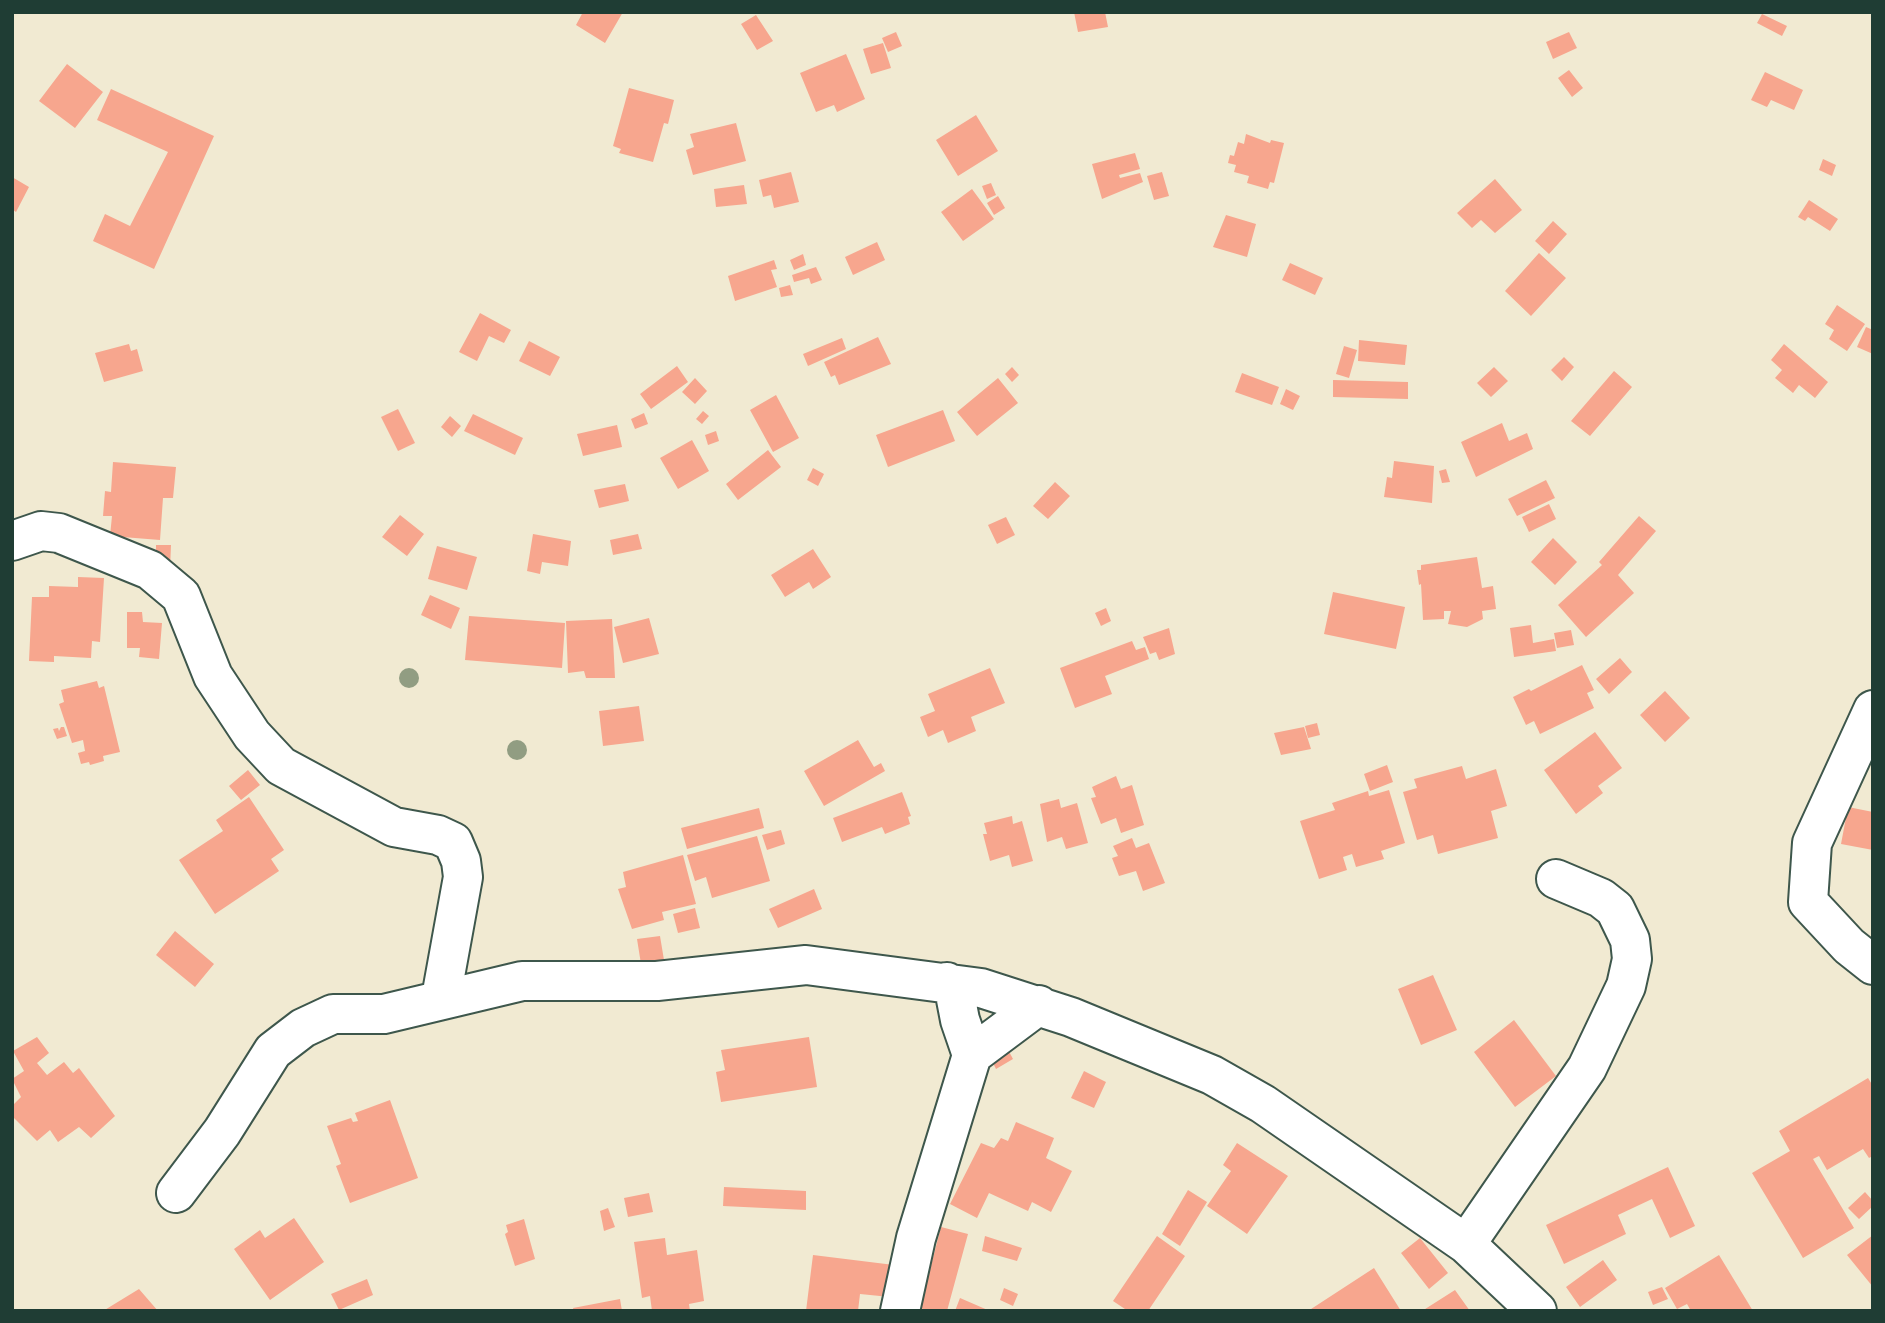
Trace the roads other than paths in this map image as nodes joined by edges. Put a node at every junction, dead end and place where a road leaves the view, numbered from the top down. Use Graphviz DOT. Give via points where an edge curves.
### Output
graph roads {
  1 [pos="12,541"];
  2 [pos="1873,710"];
  3 [pos="1556,878"];
  4 [pos="1873,965"];
  5 [pos="947,982"];
  6 [pos="441,998"];
  7 [pos="1039,1005"];
  8 [pos="972,1055"];
  9 [pos="176,1193"];
  10 [pos="1466,1244"];
  11 [pos="900,1311"];
  12 [pos="1536,1311"];
  1 -- 6 [label="street" via="41,530 59,533 150,570 181,596 213,676 252,735 281,765 394,827 453,842 463,877"];
  2 -- 4 [label="street" via="1812,843 1808,902"];
  3 -- 10 [label="street" via="1615,909 1624,923 1632,959 1626,986 1587,1068"];
  5 -- 6 [label="street" via="806,965 657,981 522,981"];
  5 -- 7 [label="street"];
  5 -- 8 [label="street" via="954,989"];
  6 -- 9 [label="street" via="384,1014 333,1014 303,1028 274,1051"];
  7 -- 8 [label="street"];
  7 -- 10 [label="street" via="1212,1075 1263,1104"];
  8 -- 11 [label="street" via="916,1238"];
  10 -- 12 [label="street"];
}
